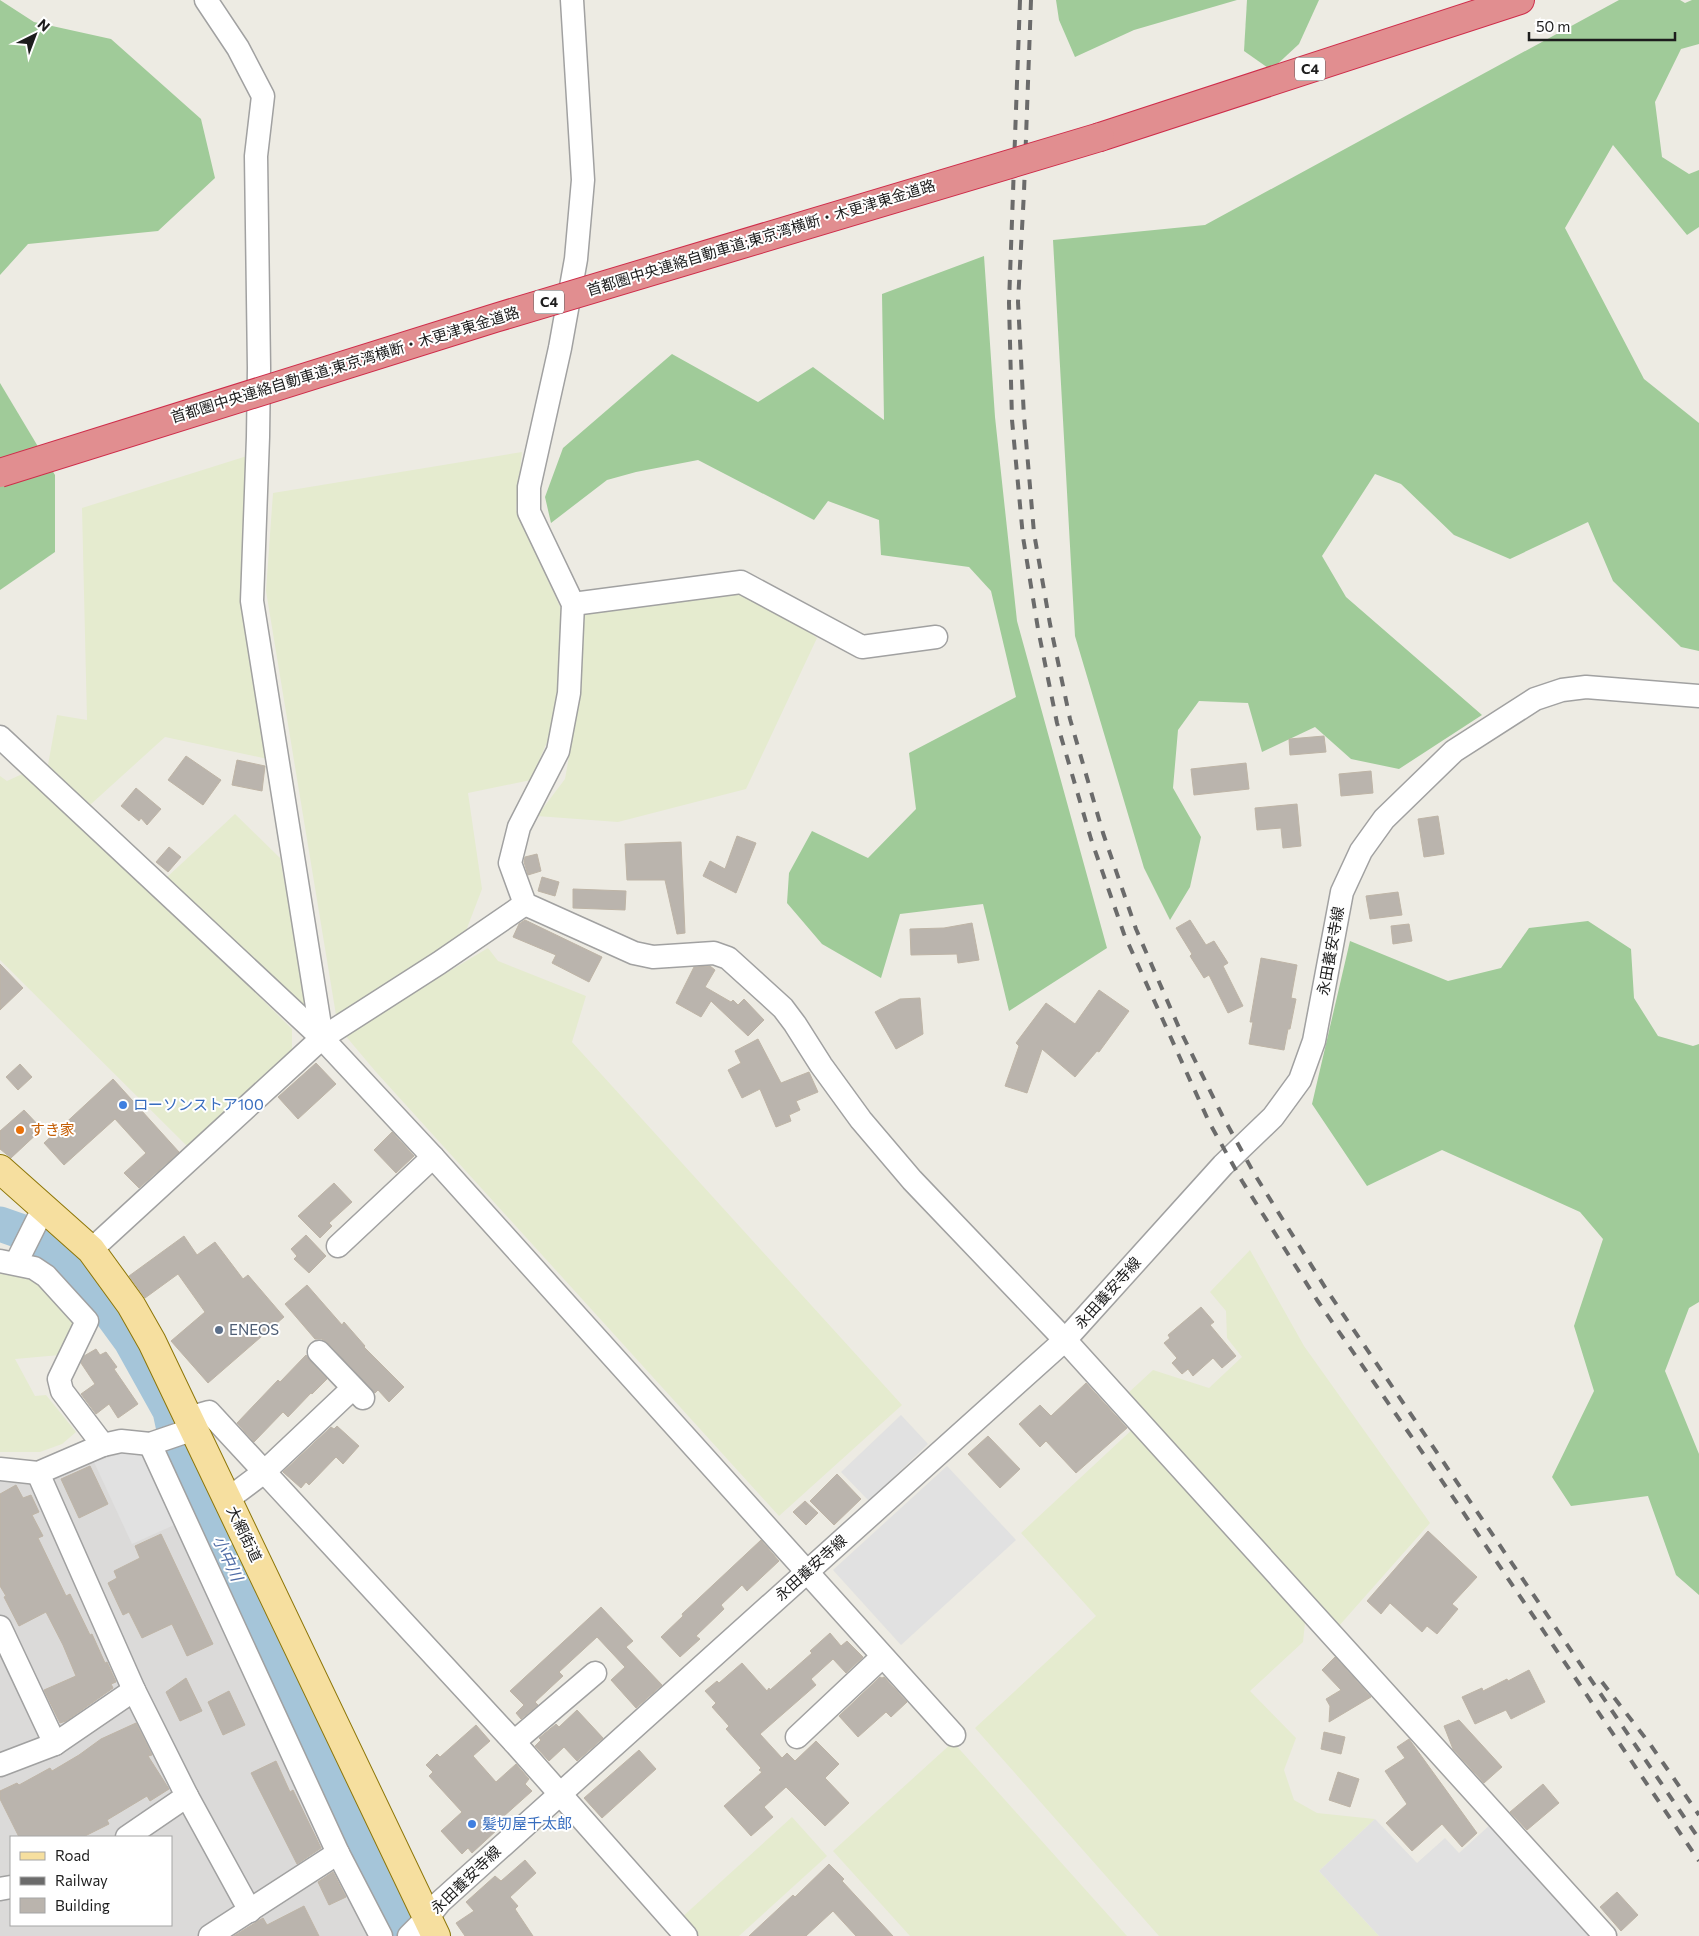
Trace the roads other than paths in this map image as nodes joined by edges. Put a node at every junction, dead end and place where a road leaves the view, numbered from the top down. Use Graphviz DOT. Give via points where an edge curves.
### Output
graph roads {
  1 [pos="206,0"];
  2 [pos="572,0"];
  3 [pos="1520,0"];
  4 [pos="0,473"];
  5 [pos="573,604"];
  6 [pos="936,637"];
  7 [pos="1699,696"];
  8 [pos="4,746"];
  9 [pos="525,904"];
  10 [pos="322,1038"];
  11 [pos="433,1157"];
  12 [pos="0,1169"];
  13 [pos="44,1206"];
  14 [pos="338,1246"];
  15 [pos="91,1250"];
  16 [pos="8,1262"];
  17 [pos="1066,1340"];
  18 [pos="319,1352"];
  19 [pos="191,1423"];
  20 [pos="150,1444"];
  21 [pos="103,1445"];
  22 [pos="0,1470"];
  23 [pos="264,1472"];
  24 [pos="38,1473"];
  25 [pos="228,1500"];
  26 [pos="806,1573"];
  27 [pos="1,1631"];
  28 [pos="882,1657"];
  29 [pos="595,1673"];
  30 [pos="134,1690"];
  31 [pos="954,1735"];
  32 [pos="797,1737"];
  33 [pos="514,1742"];
  34 [pos="55,1744"];
  35 [pos="0,1764"];
  36 [pos="559,1794"];
  37 [pos="187,1796"];
  38 [pos="128,1836"];
  39 [pos="338,1853"];
  40 [pos="250,1911"];
  41 [pos="424,1930"];
  42 [pos="210,1936"];
  43 [pos="381,1936"];
  44 [pos="686,1936"];
  45 [pos="1605,1936"];
  1 -- 10 [label="street" via="238,48 263,96 256,156 259,368 252,602"];
  2 -- 5 [label="street" via="583,180 576,259 529,487 529,512"];
  3 -- 4 [label="highway, 首都圏中央連絡自動車道;東京湾横断・木更津東金道路 / C4, bridge" via="1100,137 495,318"];
  5 -- 6 [label="street" via="740,582 862,647"];
  5 -- 9 [label="street" via="569,692 558,751 519,826 510,863"];
  7 -- 17 [label="street, 永田養安寺線" via="1586,687 1562,690 1535,699 1454,751 1384,819 1361,850 1342,892 1314,1041 1300,1080 1273,1117 1223,1165"];
  8 -- 10 [label="street"];
  9 -- 10 [label="street"];
  9 -- 17 [label="street" via="634,954 653,957 714,953 728,958 783,1008 861,1120 912,1180"];
  10 -- 11 [label="street"];
  10 -- 15 [label="street"];
  11 -- 14 [label="street"];
  11 -- 26 [label="street"];
  12 -- 13 [label="main road, 大網街道"];
  13 -- 15 [label="main road, 大網街道"];
  13 -- 16 [label="street"];
  15 -- 19 [label="main road, 大網街道" via="148,1334"];
  16 -- 21 [label="street" via="34,1268 46,1276 87,1321 59,1378 59,1385"];
  17 -- 26 [label="street, 永田養安寺線"];
  17 -- 45 [label="street"];
  18 -- 23 [label="street" via="358,1393"];
  19 -- 20 [label="street"];
  19 -- 23 [label="street" via="209,1412"];
  19 -- 25 [label="main road, 大網街道"];
  20 -- 21 [label="street" via="121,1441"];
  20 -- 39 [label="street"];
  21 -- 24 [label="street"];
  22 -- 24 [label="street"];
  23 -- 25 [label="street"];
  23 -- 33 [label="street"];
  24 -- 30 [label="street"];
  25 -- 41 [label="main road, 大網街道"];
  26 -- 28 [label="street"];
  26 -- 36 [label="street, 永田養安寺線"];
  27 -- 34 [label="street"];
  28 -- 31 [label="street"];
  28 -- 32 [label="street"];
  29 -- 33 [label="street"];
  30 -- 34 [label="street"];
  30 -- 37 [label="street"];
  33 -- 36 [label="street"];
  34 -- 35 [label="street"];
  36 -- 41 [label="street, 永田養安寺線" via="440,1902"];
  36 -- 44 [label="street"];
  37 -- 38 [label="street"];
  37 -- 40 [label="street"];
  39 -- 40 [label="street"];
  39 -- 43 [label="street"];
  40 -- 42 [label="street"];
}
